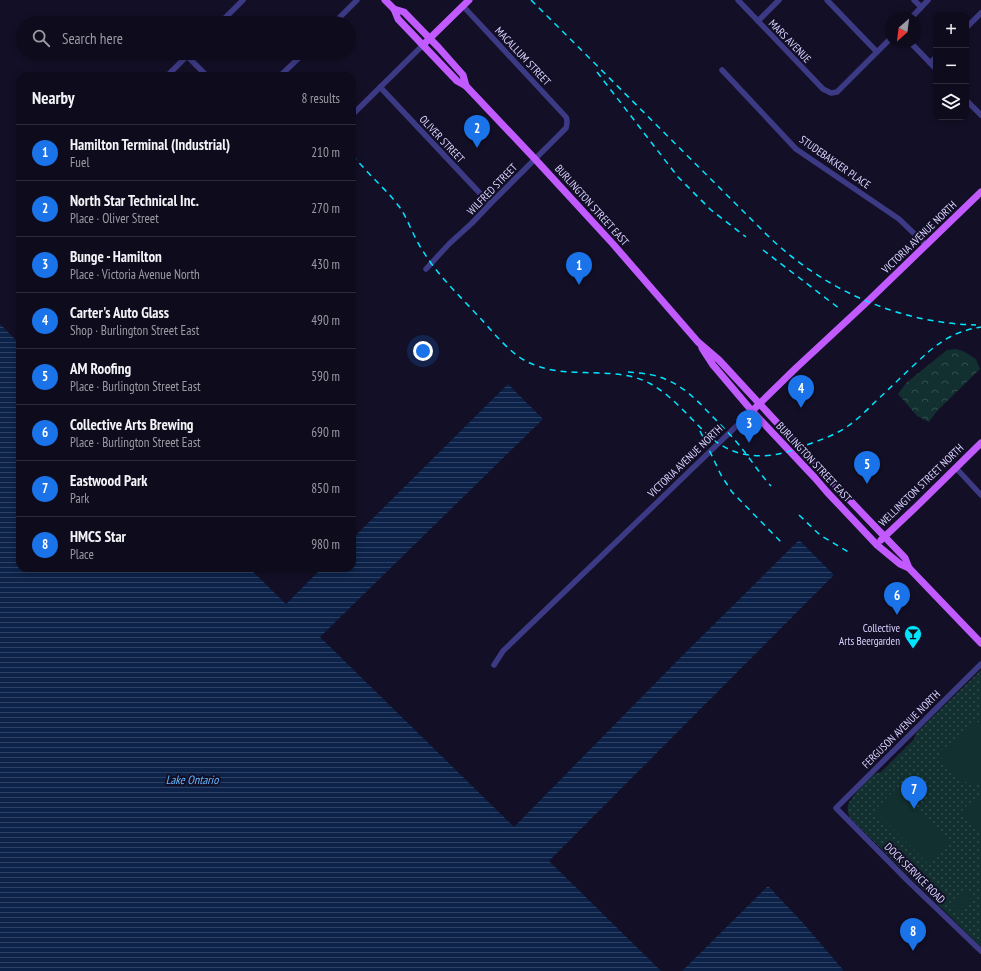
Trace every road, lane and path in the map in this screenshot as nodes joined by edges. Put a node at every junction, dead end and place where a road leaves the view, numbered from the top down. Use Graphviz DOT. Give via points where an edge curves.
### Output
graph roads {
  1 [pos="243,0"];
  2 [pos="357,0"];
  3 [pos="385,0"];
  4 [pos="469,0"];
  5 [pos="738,0"];
  6 [pos="779,0"];
  7 [pos="827,0"];
  8 [pos="914,0"];
  9 [pos="928,0"];
  10 [pos="463,6"];
  11 [pos="921,8"];
  12 [pos="394,9"];
  13 [pos="917,12"];
  14 [pos="981,13"];
  15 [pos="227,16"];
  16 [pos="341,16"];
  17 [pos="758,21"];
  18 [pos="969,25"];
  19 [pos="430,39"];
  20 [pos="885,44"];
  21 [pos="423,45"];
  22 [pos="916,48"];
  23 [pos="877,52"];
  24 [pos="182,60"];
  25 [pos="193,60"];
  26 [pos="297,60"];
  27 [pos="933,60"];
  28 [pos="930,63"];
  29 [pos="933,66"];
  30 [pos="722,70"];
  31 [pos="171,72"];
  32 [pos="204,72"];
  33 [pos="284,72"];
  34 [pos="466,86"];
  35 [pos="380,87"];
  36 [pos="969,103"];
  37 [pos="356,111"];
  38 [pos="981,115"];
  39 [pos="568,121"];
  40 [pos="535,159"];
  41 [pos="981,192"];
  42 [pos="490,204"];
  43 [pos="926,245"];
  44 [pos="426,268"];
  45 [pos="698,342"];
  46 [pos="760,404"];
  47 [pos="752,412"];
  48 [pos="981,443"];
  49 [pos="956,468"];
  50 [pos="981,495"];
  51 [pos="883,537"];
  52 [pos="877,545"];
  53 [pos="909,568"];
  54 [pos="981,643"];
  55 [pos="981,664"];
  56 [pos="494,665"];
  57 [pos="836,808"];
  58 [pos="981,951"];
  1 -- 15 [label="street"];
  2 -- 16 [label="street"];
  3 -- 12 [label="main road, BURLINGTON STREET EAST"];
  4 -- 10 [label="main road"];
  5 -- 17 [label="street, MARS AVENUE"];
  6 -- 17 [label="street"];
  7 -- 23 [label="street"];
  8 -- 11 [label="street"];
  9 -- 11 [label="street"];
  10 -- 19 [label="main road"];
  10 -- 39 [label="street, MACALLUM STREET"];
  11 -- 13 [label="street"];
  12 -- 19 [label="main road, BURLINGTON STREET EAST" via="404,12"];
  12 -- 21 [label="main road, BURLINGTON STREET EAST" via="398,19"];
  14 -- 18 [label="street"];
  17 -- 23 [label="street, MARS AVENUE" via="823,89 830,93 837,92"];
  19 -- 21 [label="main road"];
  19 -- 34 [label="main road, BURLINGTON STREET EAST" via="463,75"];
  20 -- 23 [label="street"];
  21 -- 34 [label="main road, BURLINGTON STREET EAST" via="457,81"];
  21 -- 35 [label="street"];
  22 -- 28 [label="street"];
  24 -- 31 [label="street"];
  25 -- 32 [label="street"];
  26 -- 33 [label="street"];
  27 -- 28 [label="street"];
  28 -- 29 [label="street"];
  30 -- 43 [label="street, STUDEBAKKER PLACE" via="796,149 899,219"];
  34 -- 40 [label="main road, BURLINGTON STREET EAST"];
  35 -- 37 [label="street"];
  35 -- 42 [label="street, OLIVER STREET"];
  36 -- 38 [label="street"];
  39 -- 40 [label="street, WILFRED STREET" via="566,128"];
  40 -- 42 [label="street, WILFRED STREET"];
  40 -- 45 [label="main road, BURLINGTON STREET EAST" via="614,244"];
  41 -- 43 [label="main road, VICTORIA AVENUE NORTH"];
  42 -- 44 [label="street, WILFRED STREET"];
  43 -- 46 [label="main road, VICTORIA AVENUE NORTH"];
  45 -- 46 [label="main road, BURLINGTON STREET EAST" via="720,360"];
  45 -- 47 [label="main road, BURLINGTON STREET EAST" via="712,365"];
  46 -- 47 [label="main road, VICTORIA AVENUE NORTH"];
  46 -- 51 [label="main road, BURLINGTON STREET EAST"];
  47 -- 52 [label="main road, BURLINGTON STREET EAST"];
  47 -- 56 [label="street, VICTORIA AVENUE NORTH" via="503,651"];
  48 -- 49 [label="main road, WELLINGTON STREET NORTH"];
  49 -- 50 [label="street"];
  49 -- 51 [label="main road, WELLINGTON STREET NORTH"];
  51 -- 52 [label="main road, WELLINGTON STREET NORTH"];
  51 -- 53 [label="main road, BURLINGTON STREET EAST" via="904,558"];
  52 -- 53 [label="main road, BURLINGTON STREET EAST" via="900,564"];
  53 -- 54 [label="main road, BURLINGTON STREET EAST"];
  55 -- 57 [label="street, FERGUSON AVENUE NORTH"];
  57 -- 58 [label="street, DOCK SERVICE ROAD"];
}
